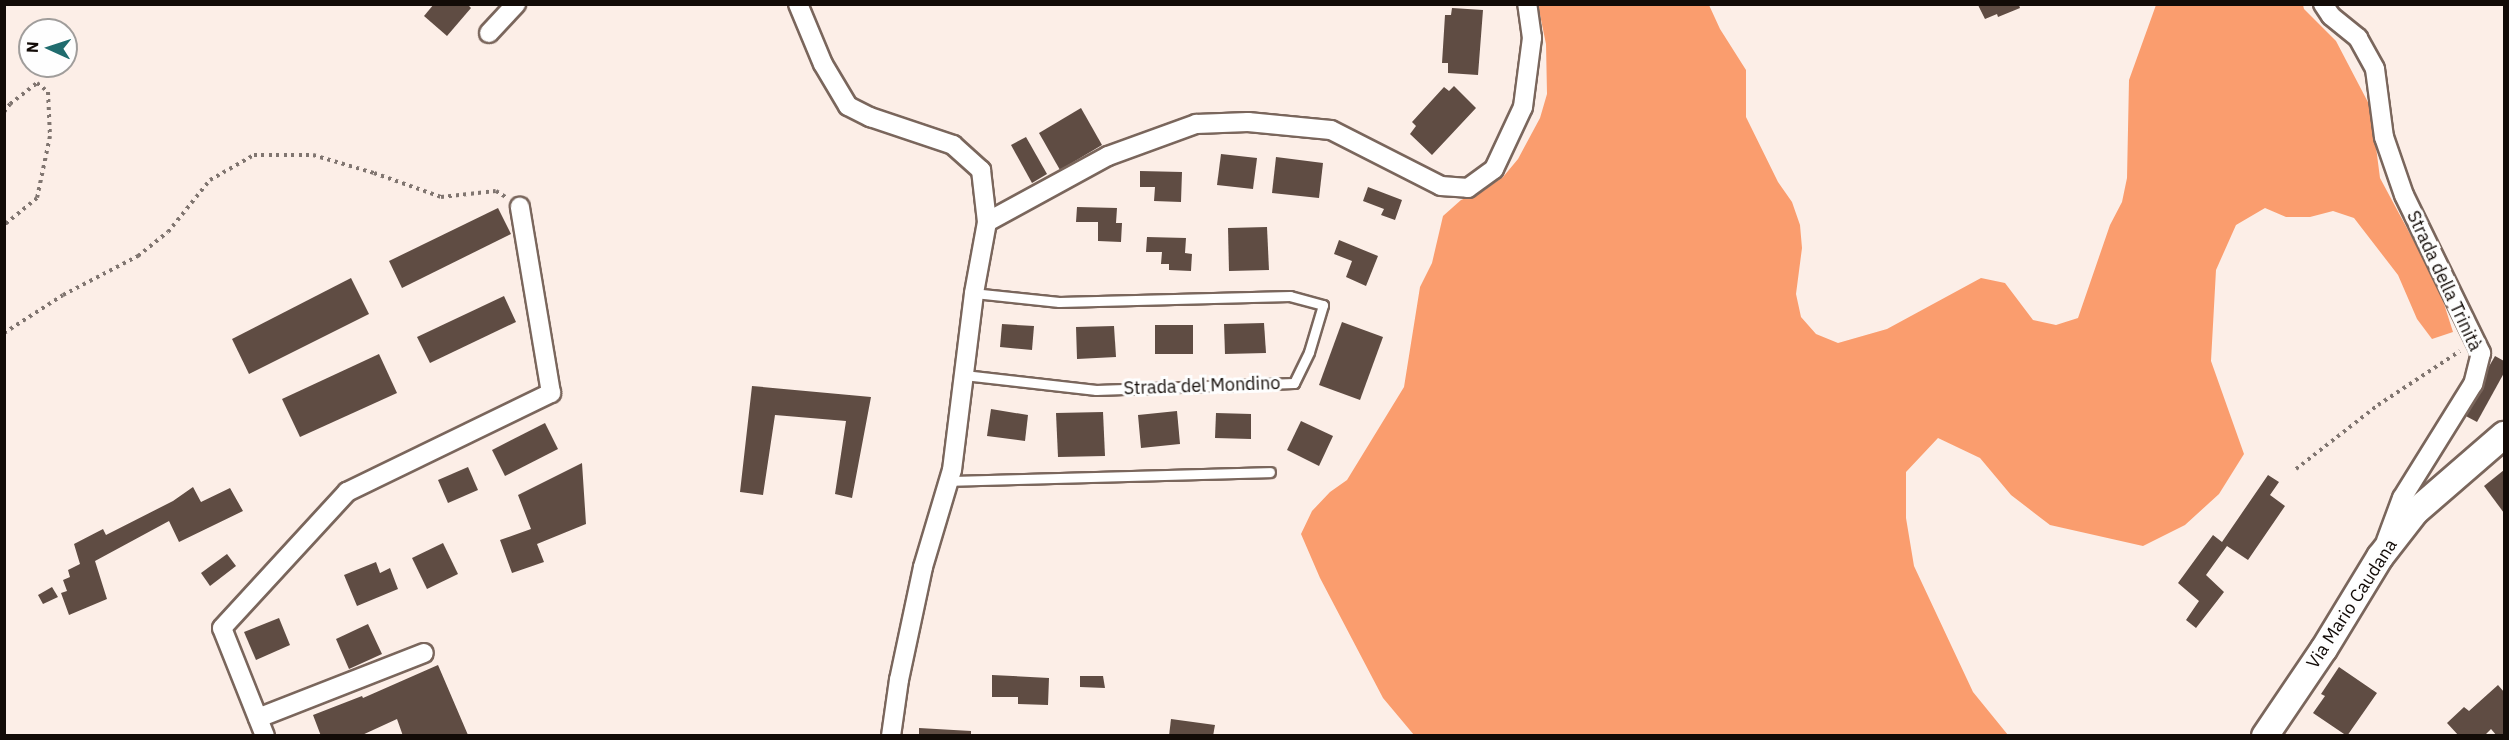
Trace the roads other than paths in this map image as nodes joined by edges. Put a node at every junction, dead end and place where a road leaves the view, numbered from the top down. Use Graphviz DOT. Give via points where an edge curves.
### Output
graph roads {
  1 [pos="516,4"];
  2 [pos="798,4"];
  3 [pos="1527,4"];
  4 [pos="2323,4"];
  5 [pos="489,33"];
  6 [pos="520,207"];
  7 [pos="987,222"];
  8 [pos="974,293"];
  9 [pos="964,375"];
  10 [pos="2505,435"];
  11 [pos="1270,472"];
  12 [pos="948,481"];
  13 [pos="2380,557"];
  14 [pos="424,653"];
  15 [pos="261,727"];
  16 [pos="891,735"];
  17 [pos="2265,735"];
  1 -- 5 [label="street"];
  2 -- 7 [label="street" via="823,64 848,106 953,145 981,170"];
  3 -- 7 [label="street" via="1533,38 1523,107 1494,169 1468,188 1441,186 1331,130 1248,122 1197,124 1108,156"];
  4 -- 13 [label="street, Strada della Trinità" via="2331,16 2358,38 2375,69 2385,137 2404,195 2481,353 2473,384 2402,498"];
  6 -- 15 [label="street" via="550,393 347,492 222,628"];
  7 -- 8 [label="street"];
  8 -- 9 [label="street"];
  8 -- 9 [label="lane, Strada del Mondino" via="1059,302 1290,296 1323,305 1309,352 1294,383 1096,390"];
  9 -- 12 [label="street"];
  10 -- 13 [label="main road, Via Mario Caudana" via="2415,512"];
  11 -- 12 [label="lane"];
  12 -- 16 [label="street" via="923,567"];
  13 -- 17 [label="main road, Via Mario Caudana"];
  14 -- 15 [label="street"];
}
